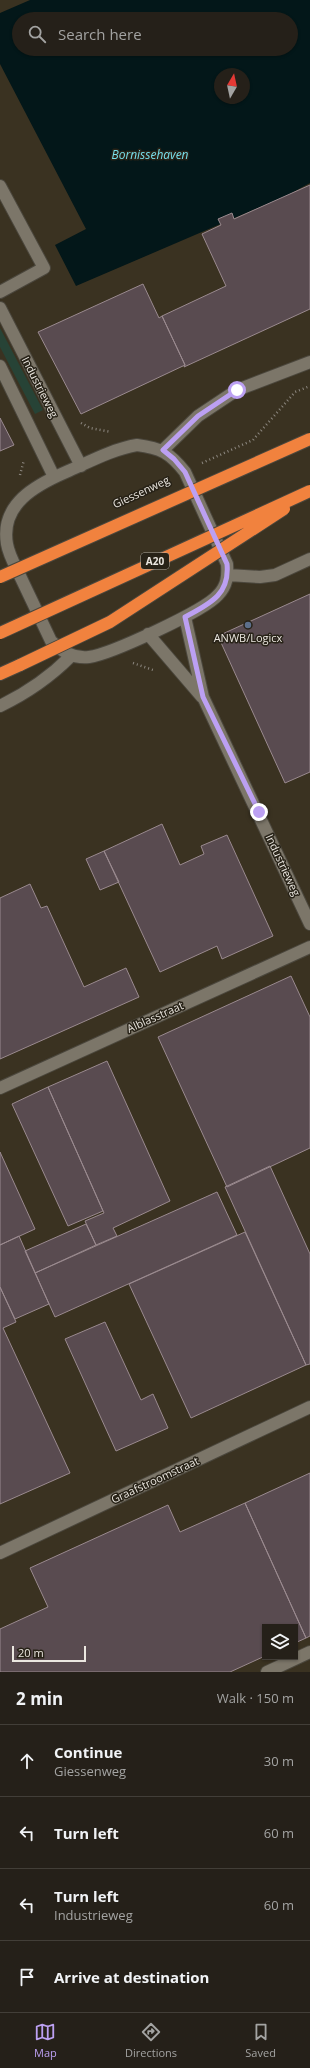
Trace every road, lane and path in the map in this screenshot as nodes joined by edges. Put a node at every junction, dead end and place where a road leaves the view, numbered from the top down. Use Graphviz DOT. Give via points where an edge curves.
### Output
graph roads {
  1 [pos="0,186"];
  2 [pos="0,292"];
  3 [pos="0,308"];
  4 [pos="310,362"];
  5 [pos="0,366"];
  6 [pos="310,386"];
  7 [pos="115,433"];
  8 [pos="108,436"];
  9 [pos="175,438"];
  10 [pos="310,439"];
  11 [pos="163,450"];
  12 [pos="48,464"];
  13 [pos="200,464"];
  14 [pos="81,466"];
  15 [pos="203,471"];
  16 [pos="54,477"];
  17 [pos="16,480"];
  18 [pos="310,492"];
  19 [pos="4,520"];
  20 [pos="310,559"];
  21 [pos="228,575"];
  22 [pos="0,577"];
  23 [pos="185,617"];
  24 [pos="0,633"];
  25 [pos="148,634"];
  26 [pos="71,656"];
  27 [pos="0,674"];
  28 [pos="203,697"];
  29 [pos="0,706"];
  30 [pos="310,924"];
  31 [pos="310,947"];
  32 [pos="0,1088"];
  33 [pos="310,1407"];
  34 [pos="0,1553"];
  35 [pos="310,1652"];
  36 [pos="267,1672"];
  1 -- 2 [label="street" via="44,268"];
  3 -- 14 [label="street, Industrieweg"];
  4 -- 9 [label="street" via="237,390 198,416"];
  5 -- 12 [label="street"];
  6 -- 13 [label="path" via="295,392 253,440"];
  7 -- 8 [label="path"];
  9 -- 11 [label="street"];
  9 -- 13 [label="path" via="188,448"];
  10 -- 22 [label="highway, bridge"];
  11 -- 14 [label="street" via="138,445 125,447"];
  11 -- 21 [label="street" via="185,472 227,564"];
  12 -- 16 [label="street"];
  12 -- 17 [label="path"];
  13 -- 15 [label="path"];
  14 -- 16 [label="street"];
  16 -- 19 [label="street" via="29,490"];
  18 -- 24 [label="highway, A20, bridge"];
  18 -- 27 [label="highway, A20, bridge" via="110,622"];
  19 -- 26 [label="street" via="9,552 50,641"];
  20 -- 21 [label="street" via="275,575"];
  21 -- 23 [label="street" via="219,595"];
  23 -- 25 [label="street"];
  23 -- 28 [label="street, Industrieweg"];
  25 -- 26 [label="street" via="88,658"];
  25 -- 28 [label="street, Industrieweg"];
  26 -- 29 [label="street" via="32,689"];
  28 -- 30 [label="street, Industrieweg"];
  31 -- 32 [label="street, Alblasstraat"];
  33 -- 34 [label="street, Graafstroomstraat"];
  35 -- 36 [label="street"];
}
